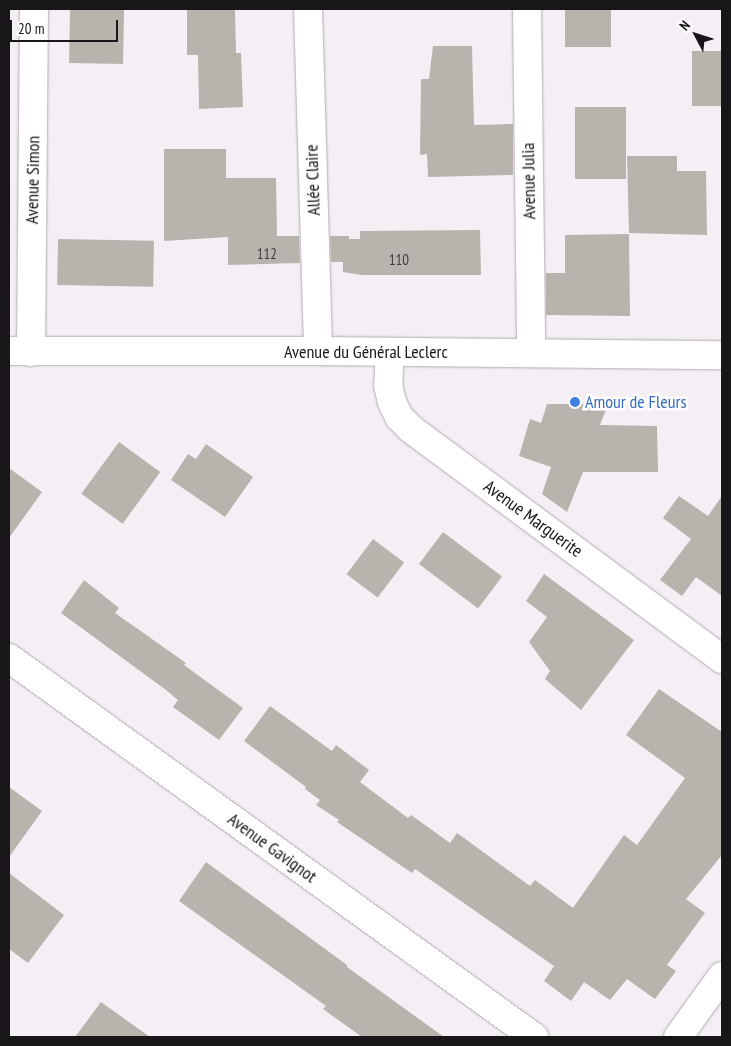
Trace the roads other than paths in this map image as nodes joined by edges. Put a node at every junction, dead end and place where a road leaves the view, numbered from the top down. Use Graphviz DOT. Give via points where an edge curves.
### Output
graph roads {
  1 [pos="34,9"];
  2 [pos="308,9"];
  3 [pos="527,9"];
  4 [pos="318,351"];
  5 [pos="20,352"];
  6 [pos="390,352"];
  7 [pos="531,352"];
  8 [pos="722,355"];
  9 [pos="9,658"];
  10 [pos="722,659"];
  11 [pos="722,976"];
  12 [pos="534,1037"];
  13 [pos="678,1037"];
  1 -- 5 [label="street, Avenue Simon"];
  2 -- 4 [label="street, Allée Claire"];
  3 -- 7 [label="street, Avenue Julia"];
  4 -- 5 [label="street, Avenue du Général Leclerc"];
  4 -- 6 [label="street, Avenue du Général Leclerc"];
  6 -- 7 [label="street, Avenue du Général Leclerc"];
  6 -- 10 [label="street, Avenue Marguerite" via="388,385 392,402 399,417 411,429"];
  7 -- 8 [label="street, Avenue du Général Leclerc"];
  9 -- 12 [label="street, Avenue Gavignot"];
  11 -- 13 [label="street"];
}
